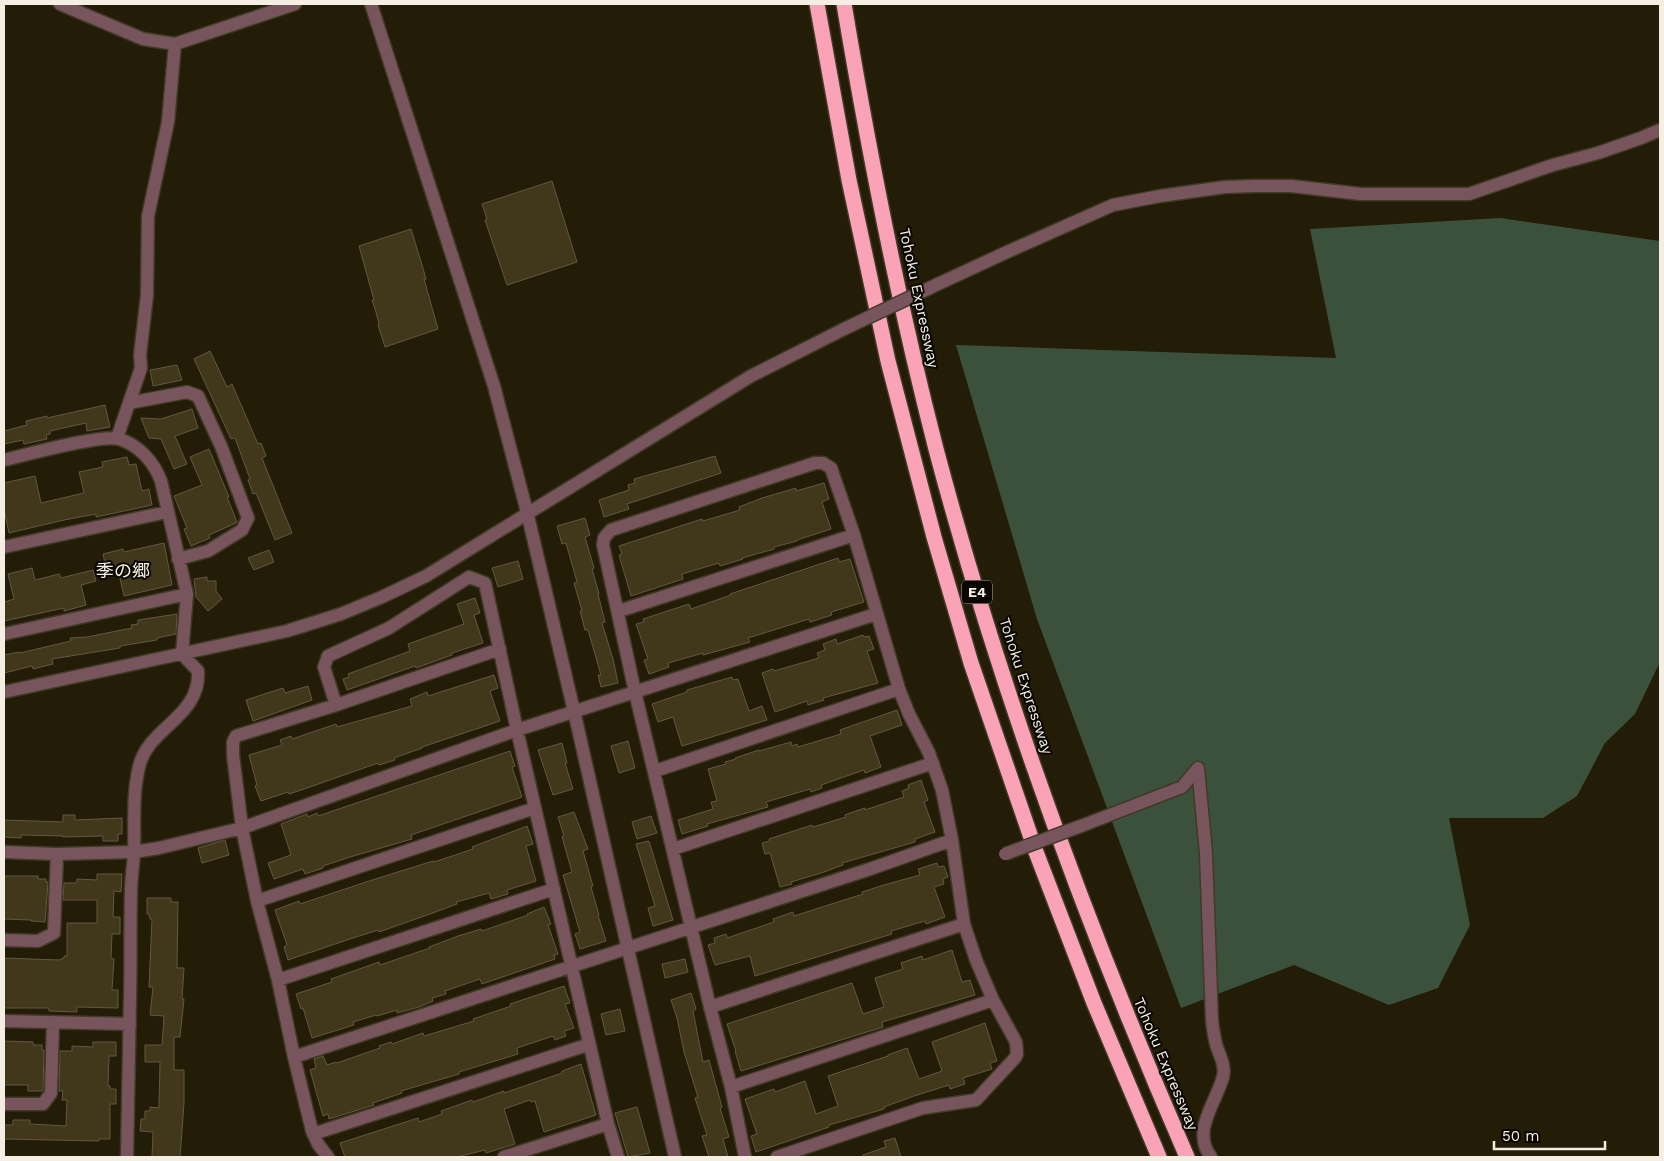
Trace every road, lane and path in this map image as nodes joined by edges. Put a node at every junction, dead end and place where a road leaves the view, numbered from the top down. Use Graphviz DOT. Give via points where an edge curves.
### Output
graph roads {
  1 [pos="60,4"];
  2 [pos="295,4"];
  3 [pos="371,4"];
  4 [pos="817,4"];
  5 [pos="844,4"];
  6 [pos="175,44"];
  7 [pos="1660,130"];
  8 [pos="128,403"];
  9 [pos="117,438"];
  10 [pos="4,460"];
  11 [pos="167,512"];
  12 [pos="527,512"];
  13 [pos="854,535"];
  14 [pos="4,547"];
  15 [pos="178,560"];
  16 [pos="186,594"];
  17 [pos="619,611"];
  18 [pos="876,614"];
  19 [pos="4,634"];
  20 [pos="500,650"];
  21 [pos="182,654"];
  22 [pos="899,689"];
  23 [pos="4,692"];
  24 [pos="635,692"];
  25 [pos="336,705"];
  26 [pos="574,711"];
  27 [pos="516,730"];
  28 [pos="933,763"];
  29 [pos="655,771"];
  30 [pos="535,808"];
  31 [pos="242,828"];
  32 [pos="952,840"];
  33 [pos="673,848"];
  34 [pos="4,852"];
  35 [pos="134,852"];
  36 [pos="57,854"];
  37 [pos="1005,854"];
  38 [pos="554,888"];
  39 [pos="257,901"];
  40 [pos="964,924"];
  41 [pos="691,928"];
  42 [pos="4,940"];
  43 [pos="627,949"];
  44 [pos="572,965"];
  45 [pos="278,980"];
  46 [pos="993,1000"];
  47 [pos="710,1007"];
  48 [pos="4,1021"];
  49 [pos="53,1022"];
  50 [pos="130,1024"];
  51 [pos="584,1046"];
  52 [pos="294,1057"];
  53 [pos="731,1088"];
  54 [pos="4,1104"];
  55 [pos="608,1124"];
  56 [pos="313,1134"];
  57 [pos="127,1157"];
  58 [pos="328,1157"];
  59 [pos="504,1157"];
  60 [pos="618,1157"];
  61 [pos="675,1157"];
  62 [pos="746,1157"];
  63 [pos="777,1157"];
  64 [pos="1159,1157"];
  65 [pos="1186,1157"];
  66 [pos="1210,1157"];
  1 -- 6 [label="street" via="143,39"];
  2 -- 6 [label="street"];
  3 -- 12 [label="street" via="494,386"];
  4 -- 64 [label="highway, E4" via="849,180 888,361 971,663 1063,923"];
  5 -- 65 [label="highway, Tohoku Expressway / E4" via="863,120 898,289 936,448 997,658 1061,845"];
  6 -- 8 [label="street" via="168,122 148,216 147,294 141,368"];
  7 -- 12 [label="street, bridge" via="1469,194 1361,194 1291,186 1255,186 1225,187 1113,205 938,284 752,376"];
  8 -- 9 [label="street"];
  8 -- 15 [label="street" via="188,392 198,396 248,518 242,530 208,551"];
  9 -- 10 [label="street" via="91,440"];
  9 -- 11 [label="street" via="149,458 161,481"];
  11 -- 14 [label="street"];
  11 -- 15 [label="street"];
  12 -- 21 [label="street" via="426,576 341,614 287,631"];
  12 -- 26 [label="street"];
  13 -- 17 [label="street"];
  13 -- 17 [label="street" via="830,468 823,463 815,463 611,530 604,538 603,550"];
  13 -- 18 [label="street"];
  15 -- 16 [label="street"];
  16 -- 19 [label="street"];
  16 -- 21 [label="street"];
  17 -- 24 [label="street"];
  18 -- 22 [label="street"];
  18 -- 24 [label="street"];
  20 -- 25 [label="street"];
  20 -- 25 [label="street" via="486,583 469,577 389,628 328,656 324,667"];
  20 -- 27 [label="street"];
  21 -- 23 [label="street"];
  21 -- 35 [label="street" via="198,671 197,688 188,706 141,756 135,785"];
  22 -- 28 [label="street"];
  22 -- 29 [label="street"];
  24 -- 26 [label="street"];
  24 -- 29 [label="street"];
  25 -- 31 [label="street" via="236,736 233,755"];
  26 -- 27 [label="street"];
  26 -- 43 [label="street"];
  27 -- 30 [label="street"];
  27 -- 31 [label="street"];
  28 -- 32 [label="street"];
  28 -- 33 [label="street"];
  29 -- 33 [label="street"];
  30 -- 38 [label="street"];
  30 -- 39 [label="street"];
  31 -- 35 [label="street"];
  31 -- 39 [label="street"];
  32 -- 40 [label="street"];
  32 -- 41 [label="street"];
  33 -- 41 [label="street"];
  34 -- 36 [label="street"];
  35 -- 36 [label="street"];
  35 -- 50 [label="street"];
  36 -- 42 [label="street" via="54,933 38,941"];
  37 -- 66 [label="street, bridge" via="1182,787 1198,768 1206,853 1212,1021 1224,1066 1203,1133"];
  38 -- 44 [label="street"];
  38 -- 45 [label="street"];
  39 -- 45 [label="street"];
  40 -- 46 [label="street"];
  40 -- 47 [label="street"];
  41 -- 43 [label="street"];
  41 -- 47 [label="street"];
  43 -- 44 [label="street"];
  43 -- 61 [label="street"];
  44 -- 52 [label="street"];
  44 -- 55 [label="street"];
  45 -- 52 [label="street"];
  46 -- 53 [label="street"];
  46 -- 63 [label="street" via="1016,1042 1017,1054 978,1099 922,1108"];
  47 -- 53 [label="street"];
  48 -- 49 [label="street"];
  49 -- 50 [label="street"];
  49 -- 54 [label="street" via="51,1093 43,1104"];
  50 -- 57 [label="street"];
  51 -- 56 [label="street"];
  52 -- 56 [label="street"];
  53 -- 62 [label="street"];
  55 -- 59 [label="street"];
  55 -- 60 [label="street"];
  56 -- 58 [label="street"];
}
